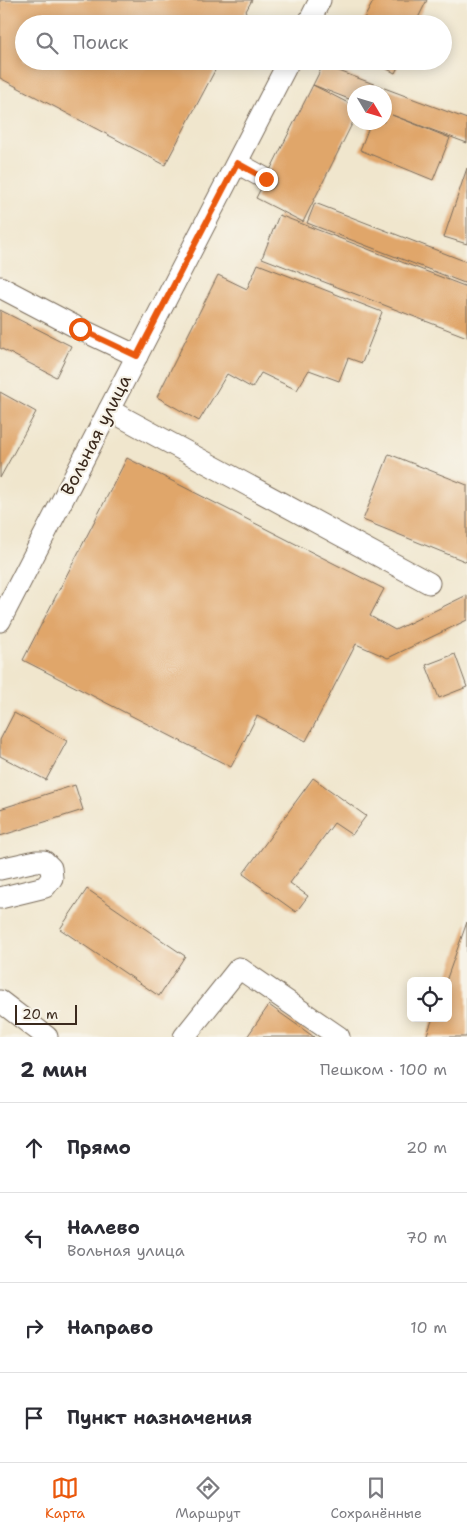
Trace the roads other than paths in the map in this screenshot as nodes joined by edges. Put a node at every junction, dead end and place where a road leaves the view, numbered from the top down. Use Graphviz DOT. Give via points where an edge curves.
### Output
graph roads {
  1 [pos="320,0"];
  2 [pos="312,15"];
  3 [pos="284,70"];
  4 [pos="237,163"];
  5 [pos="266,179"];
  6 [pos="0,287"];
  7 [pos="137,356"];
  8 [pos="109,410"];
  9 [pos="429,583"];
  10 [pos="0,621"];
  11 [pos="0,869"];
  12 [pos="0,898"];
  13 [pos="0,1002"];
  14 [pos="48,1037"];
  15 [pos="184,1037"];
  16 [pos="338,1037"];
  1 -- 2 [label="street"];
  3 -- 4 [label="street, Вольная улица"];
  4 -- 5 [label="street"];
  4 -- 7 [label="street, Вольная улица"];
  6 -- 7 [label="street"];
  7 -- 8 [label="street, Вольная улица"];
  8 -- 9 [label="street"];
  8 -- 10 [label="street, Вольная улица"];
  11 -- 12 [label="street" via="44,861 51,868 52,878 45,887"];
  13 -- 14 [label="street"];
  15 -- 16 [label="street" via="240,968"];
}
